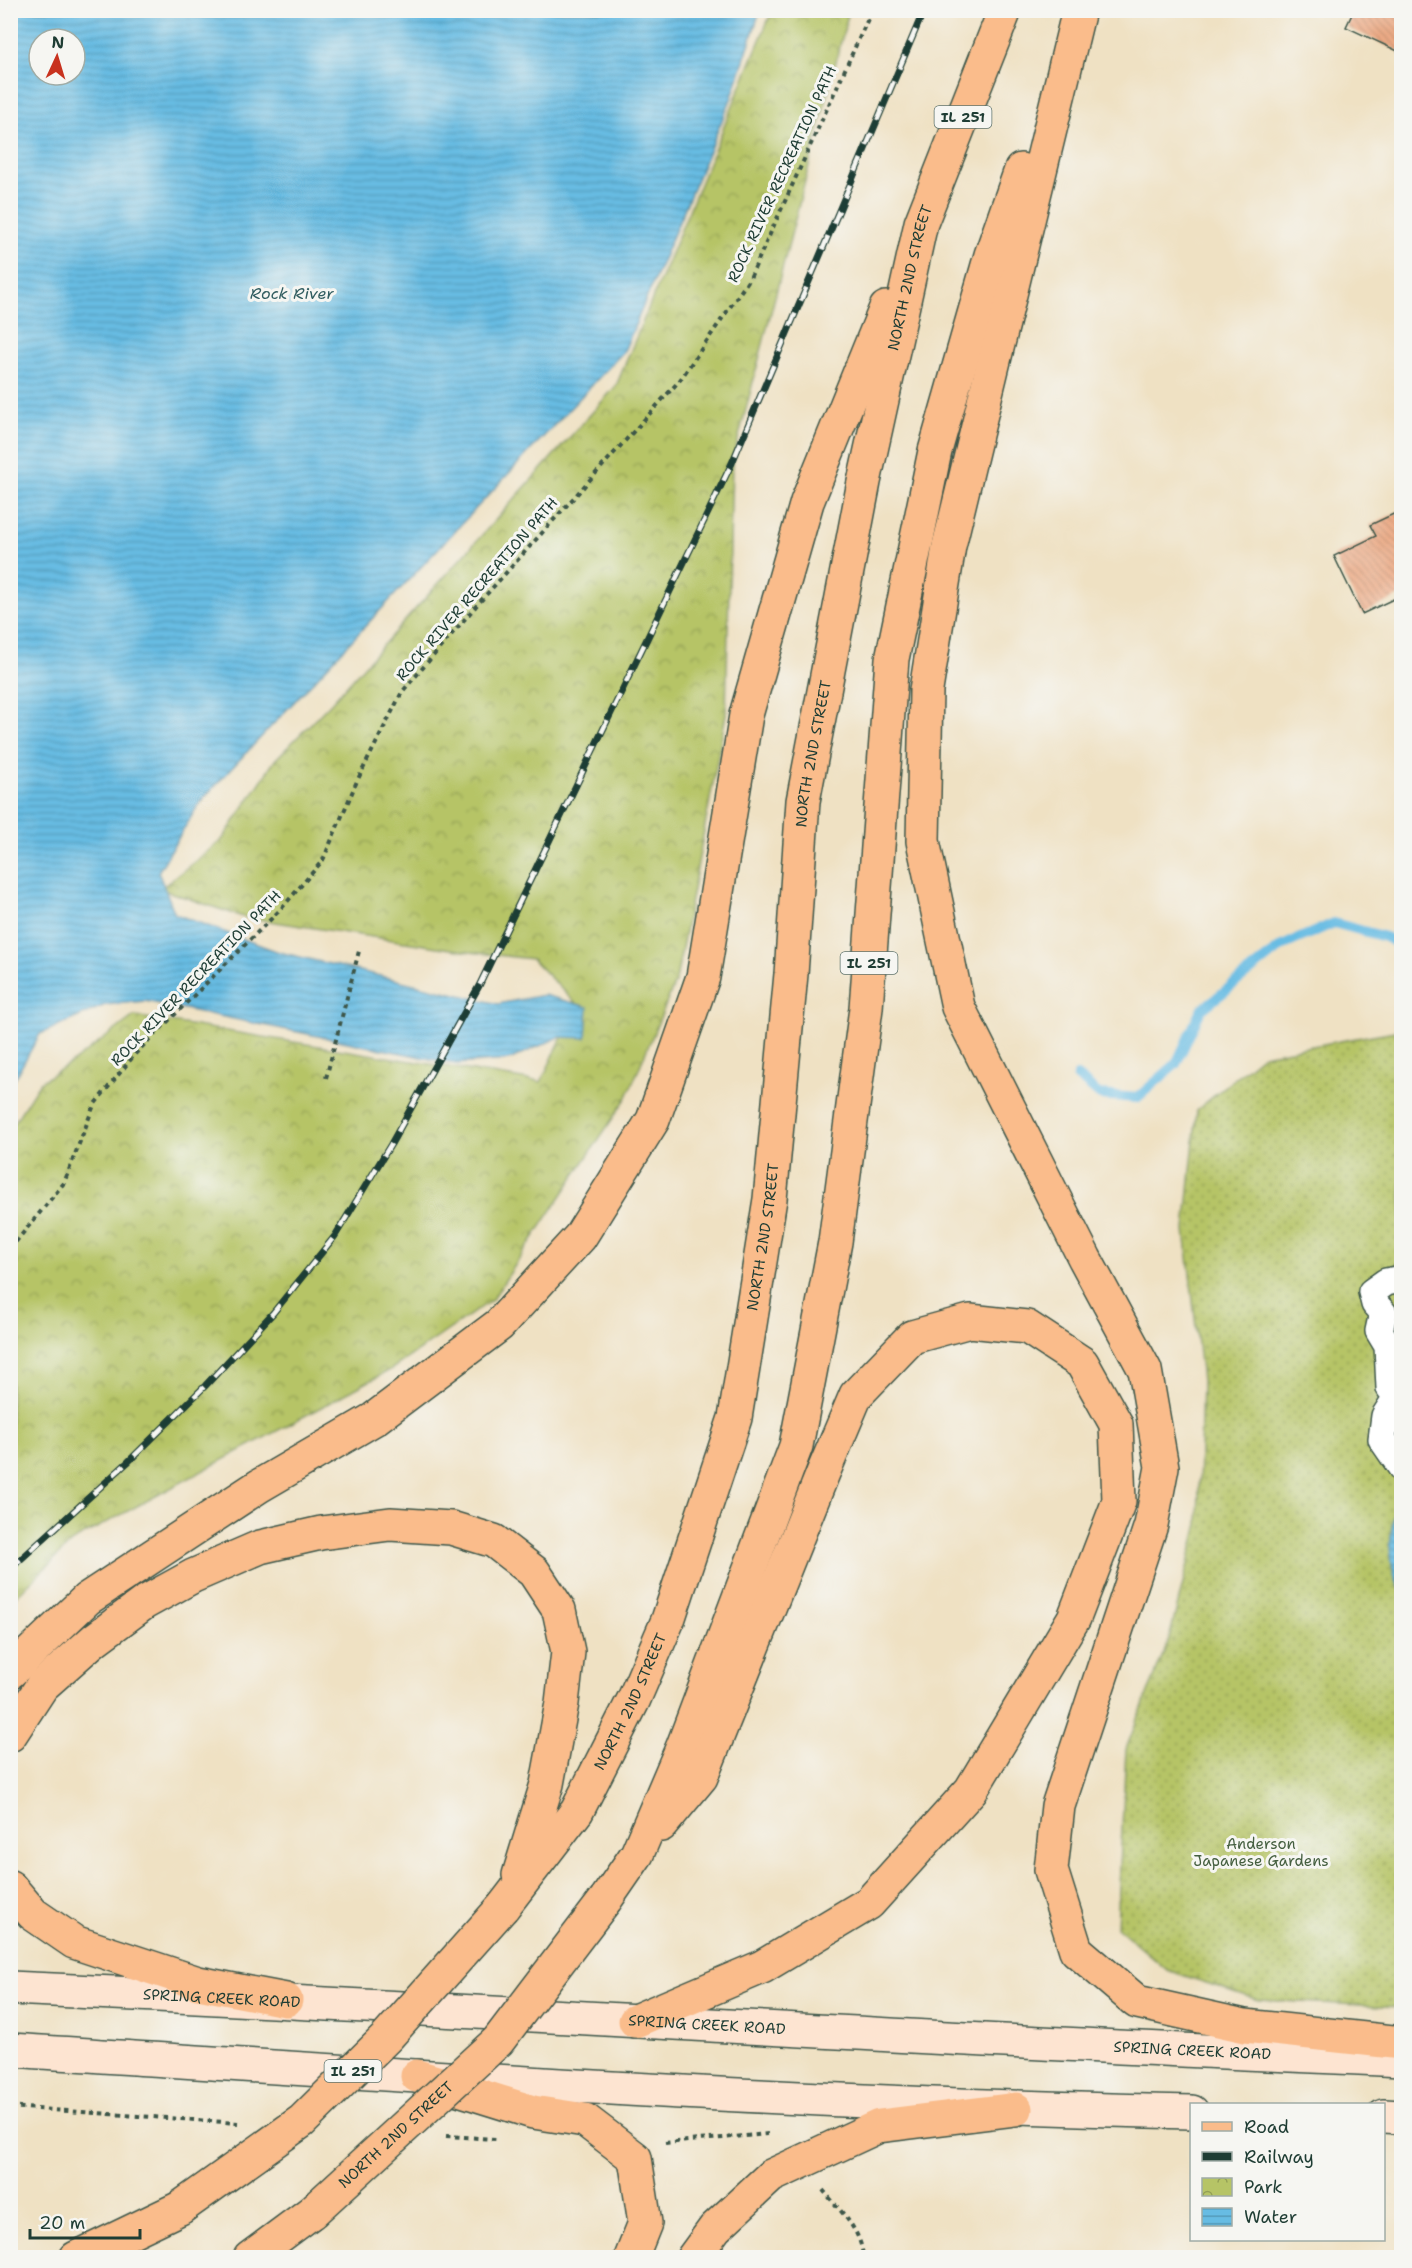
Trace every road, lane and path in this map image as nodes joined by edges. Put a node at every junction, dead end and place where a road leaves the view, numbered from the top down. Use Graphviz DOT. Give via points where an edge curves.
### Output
graph roads {
  1 [pos="872,10"];
  2 [pos="1005,10"];
  3 [pos="1078,10"];
  4 [pos="921,223"];
  5 [pos="359,951"];
  6 [pos="326,1078"];
  7 [pos="10,1249"];
  8 [pos="1401,1279"];
  9 [pos="1401,1468"];
  10 [pos="10,1672"];
  11 [pos="10,1735"];
  12 [pos="637,1854"];
  13 [pos="10,1887"];
  14 [pos="508,1900"];
  15 [pos="10,1988"];
  16 [pos="286,2000"];
  17 [pos="635,2021"];
  18 [pos="1401,2043"];
  19 [pos="10,2050"];
  20 [pos="1401,2060"];
  21 [pos="417,2076"];
  22 [pos="10,2106"];
  23 [pos="1016,2109"];
  24 [pos="1190,2112"];
  25 [pos="1385,2116"];
  26 [pos="1401,2117"];
  27 [pos="242,2124"];
  28 [pos="445,2136"];
  29 [pos="505,2140"];
  30 [pos="621,2147"];
  31 [pos="801,2162"];
  32 [pos="180,2208"];
  33 [pos="258,2254"];
  34 [pos="76,2258"];
  35 [pos="112,2258"];
  36 [pos="631,2258"];
  37 [pos="693,2258"];
  38 [pos="863,2258"];
  1 -- 7 [label="path, ROCK RIVER RECREATION PATH" via="750,278 680,380 402,692 322,860 281,909 136,1053 94,1105 64,1183"];
  2 -- 4 [label="main road, NORTH 2ND STREET / IL 251"];
  3 -- 12 [label="main road, NORTH 2ND STREET / IL 251" via="991,255 935,452 891,659 866,1008 835,1242 796,1446 683,1746"];
  3 -- 18 [label="main road" via="948,546 926,690 923,841 958,1007 1145,1370 1162,1467 1150,1525 1058,1806 1051,1870 1076,1950 1137,2002 1245,2026"];
  4 -- 10 [label="main road" via="807,502 749,704 703,977 653,1120 592,1218 580,1237 499,1325 374,1419 259,1486 87,1599"];
  4 -- 14 [label="main road, NORTH 2ND STREET / IL 251" via="864,482 803,801 770,1199 735,1418 668,1620 633,1699 578,1811"];
  5 -- 6 [label="path"];
  8 -- 9 [label="street" via="1386,1282 1371,1292 1383,1313 1379,1331 1388,1346 1390,1388 1397,1397 1385,1416 1382,1439"];
  11 -- 14 [label="main road" via="42,1686 94,1640 144,1603 193,1576 260,1547 321,1533 390,1524 451,1528 495,1541 534,1572 560,1610 568,1652 547,1784"];
  12 -- 17 [label="main road" via="701,1777 856,1395 912,1337 970,1321 1027,1327 1082,1363 1116,1424 1119,1501 1074,1618 971,1790 868,1903 762,1967"];
  12 -- 33 [label="main road, NORTH 2ND STREET / IL 251, bridge" via="498,2041 312,2212"];
  13 -- 16 [label="main road" via="33,1914 74,1942 198,1983"];
  14 -- 32 [label="main road, NORTH 2ND STREET / IL 251, bridge" via="387,2037 302,2121"];
  15 -- 16 [label="main road, SPRING CREEK ROAD"];
  16 -- 17 [label="main road, SPRING CREEK ROAD"];
  17 -- 20 [label="main road, SPRING CREEK ROAD"];
  19 -- 21 [label="main road"];
  21 -- 23 [label="main road"];
  21 -- 30 [label="main road" via="533,2112 585,2120"];
  22 -- 27 [label="path"];
  23 -- 24 [label="main road"];
  23 -- 31 [label="main road" via="879,2126"];
  25 -- 26 [label="main road"];
  28 -- 29 [label="path"];
  30 -- 31 [label="path" via="768,2134 782,2141"];
  30 -- 36 [label="main road" via="635,2158 645,2223"];
  31 -- 37 [label="main road" via="771,2176 715,2228"];
  31 -- 38 [label="path" via="854,2229"];
  32 -- 34 [label="main road"];
  32 -- 35 [label="main road, NORTH 2ND STREET / IL 251"];
}
